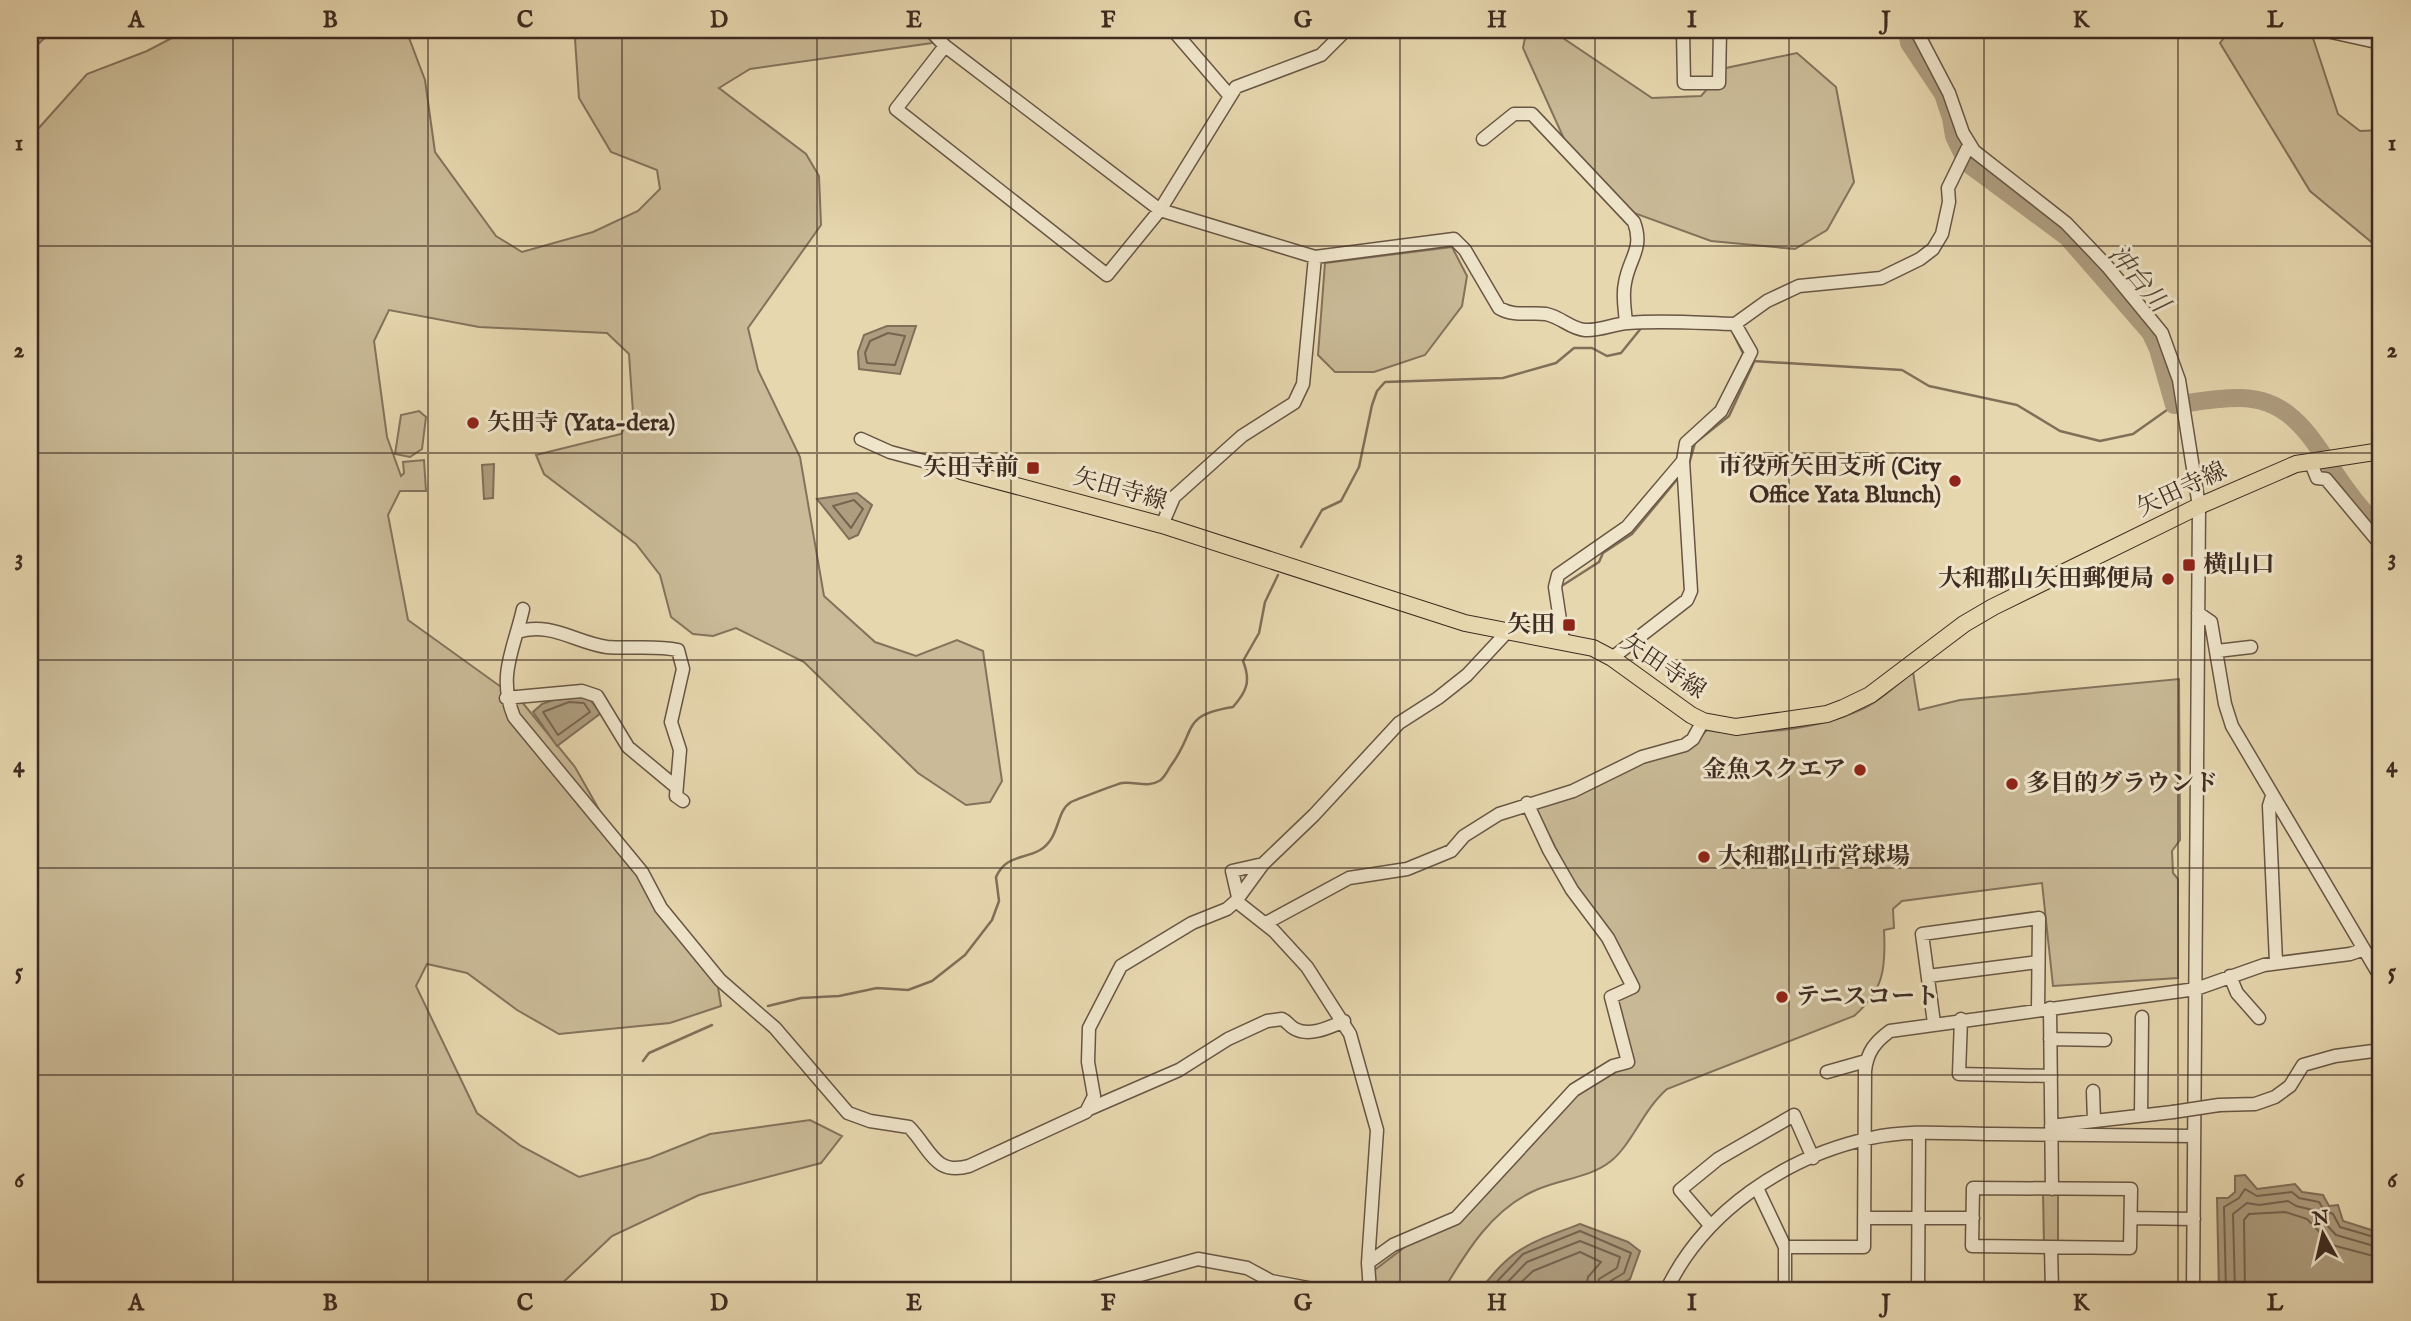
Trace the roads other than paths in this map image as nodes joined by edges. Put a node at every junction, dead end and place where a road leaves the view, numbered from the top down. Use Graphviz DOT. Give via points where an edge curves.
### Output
graph roads {
  1 [pos="930,30"];
  2 [pos="1173,30"];
  3 [pos="1346,30"];
  4 [pos="1683,30"];
  5 [pos="1720,30"];
  6 [pos="1916,30"];
  7 [pos="2322,30"];
  8 [pos="2381,43"];
  9 [pos="945,46"];
  10 [pos="1229,95"];
  11 [pos="1483,139"];
  12 [pos="1969,145"];
  13 [pos="1160,210"];
  14 [pos="1315,257"];
  15 [pos="1626,323"];
  16 [pos="1735,324"];
  17 [pos="861,439"];
  18 [pos="2381,451"];
  19 [pos="2319,459"];
  20 [pos="1683,469"];
  21 [pos="961,471"];
  22 [pos="2199,506"];
  23 [pos="1162,525"];
  24 [pos="2381,545"];
  25 [pos="523,609"];
  26 [pos="2198,613"];
  27 [pos="1508,631"];
  28 [pos="517,632"];
  29 [pos="1563,640"];
  30 [pos="2252,647"];
  31 [pos="2217,651"];
  32 [pos="1612,658"];
  33 [pos="506,698"];
  34 [pos="1703,721"];
  35 [pos="676,787"];
  36 [pos="2272,796"];
  37 [pos="683,801"];
  38 [pos="1527,803"];
  39 [pos="1263,864"];
  40 [pos="1237,899"];
  41 [pos="1266,923"];
  42 [pos="2362,950"];
  43 [pos="2038,962"];
  44 [pos="2276,962"];
  45 [pos="1928,976"];
  46 [pos="2230,976"];
  47 [pos="2381,978"];
  48 [pos="2196,989"];
  49 [pos="2044,1009"];
  50 [pos="2142,1017"];
  51 [pos="2259,1018"];
  52 [pos="1961,1020"];
  53 [pos="1344,1021"];
  54 [pos="1934,1023"];
  55 [pos="2050,1039"];
  56 [pos="2105,1040"];
  57 [pos="2381,1050"];
  58 [pos="1866,1061"];
  59 [pos="1828,1072"];
  60 [pos="2051,1076"];
  61 [pos="2093,1091"];
  62 [pos="1088,1109"];
  63 [pos="2141,1115"];
  64 [pos="2094,1121"];
  65 [pos="2051,1130"];
  66 [pos="1919,1133"];
  67 [pos="2194,1136"];
  68 [pos="1865,1139"];
  69 [pos="1813,1158"];
  70 [pos="1757,1188"];
  71 [pos="2052,1189"];
  72 [pos="1864,1218"];
  73 [pos="1918,1218"];
  74 [pos="1973,1218"];
  75 [pos="2131,1218"];
  76 [pos="2194,1219"];
  77 [pos="1710,1225"];
  78 [pos="1785,1247"];
  79 [pos="2051,1247"];
  80 [pos="1368,1263"];
  81 [pos="1083,1291"];
  82 [pos="1324,1291"];
  83 [pos="1370,1291"];
  84 [pos="1666,1291"];
  85 [pos="1785,1291"];
  86 [pos="1918,1291"];
  87 [pos="2052,1291"];
  88 [pos="2193,1291"];
  1 -- 9 [label="street"];
  2 -- 10 [label="street"];
  3 -- 10 [label="street" via="1321,55 1236,87"];
  4 -- 5 [label="street" via="1684,83 1720,83"];
  6 -- 12 [label="street" via="1954,104"];
  7 -- 8 [label="street"];
  9 -- 13 [label="street"];
  9 -- 13 [label="street" via="896,109 1107,275"];
  10 -- 13 [label="street"];
  11 -- 15 [label="street" via="1514,114 1532,114 1634,222 1639,237 1625,279"];
  12 -- 16 [label="street" via="1948,188 1942,234 1920,259 1881,278 1799,286"];
  12 -- 22 [label="street" via="2066,223 2161,333 2175,364"];
  13 -- 14 [label="street"];
  14 -- 15 [label="street" via="1454,239 1499,308 1508,313 1557,317 1576,329"];
  14 -- 23 [label="street" via="1303,384 1294,403 1242,436 1174,497"];
  15 -- 16 [label="street"];
  16 -- 20 [label="street" via="1751,352 1749,359 1721,411 1686,443"];
  17 -- 21 [label="street" via="890,452"];
  18 -- 19 [label="main road, 矢田寺線"];
  19 -- 22 [label="main road, 矢田寺線" via="2270,474"];
  19 -- 24 [label="street" via="2316,478 2326,479"];
  20 -- 29 [label="street" via="1628,527 1558,575 1555,587"];
  20 -- 32 [label="street" via="1687,600"];
  21 -- 23 [label="main road, 矢田寺線"];
  22 -- 26 [label="street"];
  22 -- 34 [label="main road, 矢田寺線" via="1979,615 1855,704 1827,714 1749,726"];
  23 -- 27 [label="main road, 矢田寺線" via="1465,623"];
  25 -- 28 [label="street"];
  26 -- 31 [label="street" via="2211,622"];
  26 -- 48 [label="street"];
  27 -- 29 [label="main road, 矢田寺線"];
  27 -- 39 [label="street" via="1453,687 1399,723"];
  28 -- 33 [label="street"];
  28 -- 35 [label="street" via="536,629 603,646 678,650 683,669 671,722 680,750"];
  29 -- 32 [label="main road, 矢田寺線"];
  30 -- 31 [label="street"];
  31 -- 36 [label="street" via="2228,715"];
  32 -- 34 [label="main road, 矢田寺線"];
  33 -- 35 [label="street" via="582,691 597,696 628,747"];
  33 -- 62 [label="street" via="514,716 642,872 679,933 720,980 775,1028 849,1113 909,1126 937,1164 951,1169 969,1166"];
  34 -- 38 [label="street" via="1685,745 1642,757 1573,791"];
  35 -- 37 [label="street" via="676,796"];
  36 -- 42 [label="street"];
  36 -- 44 [label="street"];
  38 -- 41 [label="street" via="1464,836 1451,851 1422,864 1349,878"];
  38 -- 80 [label="street" via="1549,850 1608,938 1633,987 1611,997 1629,1062 1613,1066 1574,1090 1456,1218 1393,1245"];
  39 -- 40 [label="street"];
  39 -- 40 [label="street" via="1232,871"];
  40 -- 41 [label="street"];
  40 -- 62 [label="street" via="1227,909 1192,923 1121,966 1089,1028 1087,1062 1094,1096"];
  41 -- 53 [label="street" via="1307,967"];
  42 -- 44 [label="street"];
  42 -- 47 [label="street"];
  43 -- 45 [label="street"];
  43 -- 45 [label="street" via="2039,918 1922,934"];
  43 -- 49 [label="street"];
  44 -- 46 [label="street"];
  45 -- 54 [label="street"];
  46 -- 48 [label="street"];
  46 -- 51 [label="street" via="2236,993"];
  48 -- 49 [label="street"];
  48 -- 67 [label="street"];
  49 -- 52 [label="street"];
  49 -- 55 [label="street"];
  50 -- 63 [label="street"];
  52 -- 54 [label="street"];
  52 -- 60 [label="street" via="1959,1074"];
  53 -- 62 [label="street" via="1317,1031 1295,1030 1282,1019 1267,1021 1170,1074"];
  53 -- 80 [label="street" via="1377,1130"];
  54 -- 58 [label="street" via="1890,1031 1879,1039"];
  55 -- 56 [label="street"];
  55 -- 60 [label="street"];
  57 -- 63 [label="street, bridge" via="2303,1065 2290,1086 2265,1101"];
  58 -- 59 [label="street"];
  58 -- 68 [label="street"];
  60 -- 65 [label="street"];
  61 -- 64 [label="street"];
  63 -- 64 [label="street"];
  64 -- 65 [label="street"];
  65 -- 66 [label="street"];
  65 -- 67 [label="street"];
  65 -- 71 [label="street"];
  66 -- 68 [label="street"];
  66 -- 73 [label="street"];
  67 -- 76 [label="street"];
  68 -- 69 [label="street"];
  68 -- 72 [label="street"];
  69 -- 70 [label="street"];
  69 -- 77 [label="street" via="1794,1115 1718,1159 1680,1190"];
  70 -- 77 [label="street"];
  70 -- 78 [label="street"];
  71 -- 74 [label="street" via="1973,1188"];
  71 -- 75 [label="street" via="2131,1189"];
  72 -- 73 [label="street"];
  72 -- 78 [label="street" via="1864,1247"];
  73 -- 74 [label="street"];
  73 -- 86 [label="street"];
  74 -- 79 [label="street" via="1972,1246"];
  75 -- 76 [label="street"];
  75 -- 79 [label="street" via="2130,1248"];
  76 -- 88 [label="street"];
  77 -- 84 [label="street"];
  78 -- 85 [label="street"];
  79 -- 87 [label="street"];
  80 -- 83 [label="street"];
  81 -- 82 [label="street" via="1198,1259"];
}
